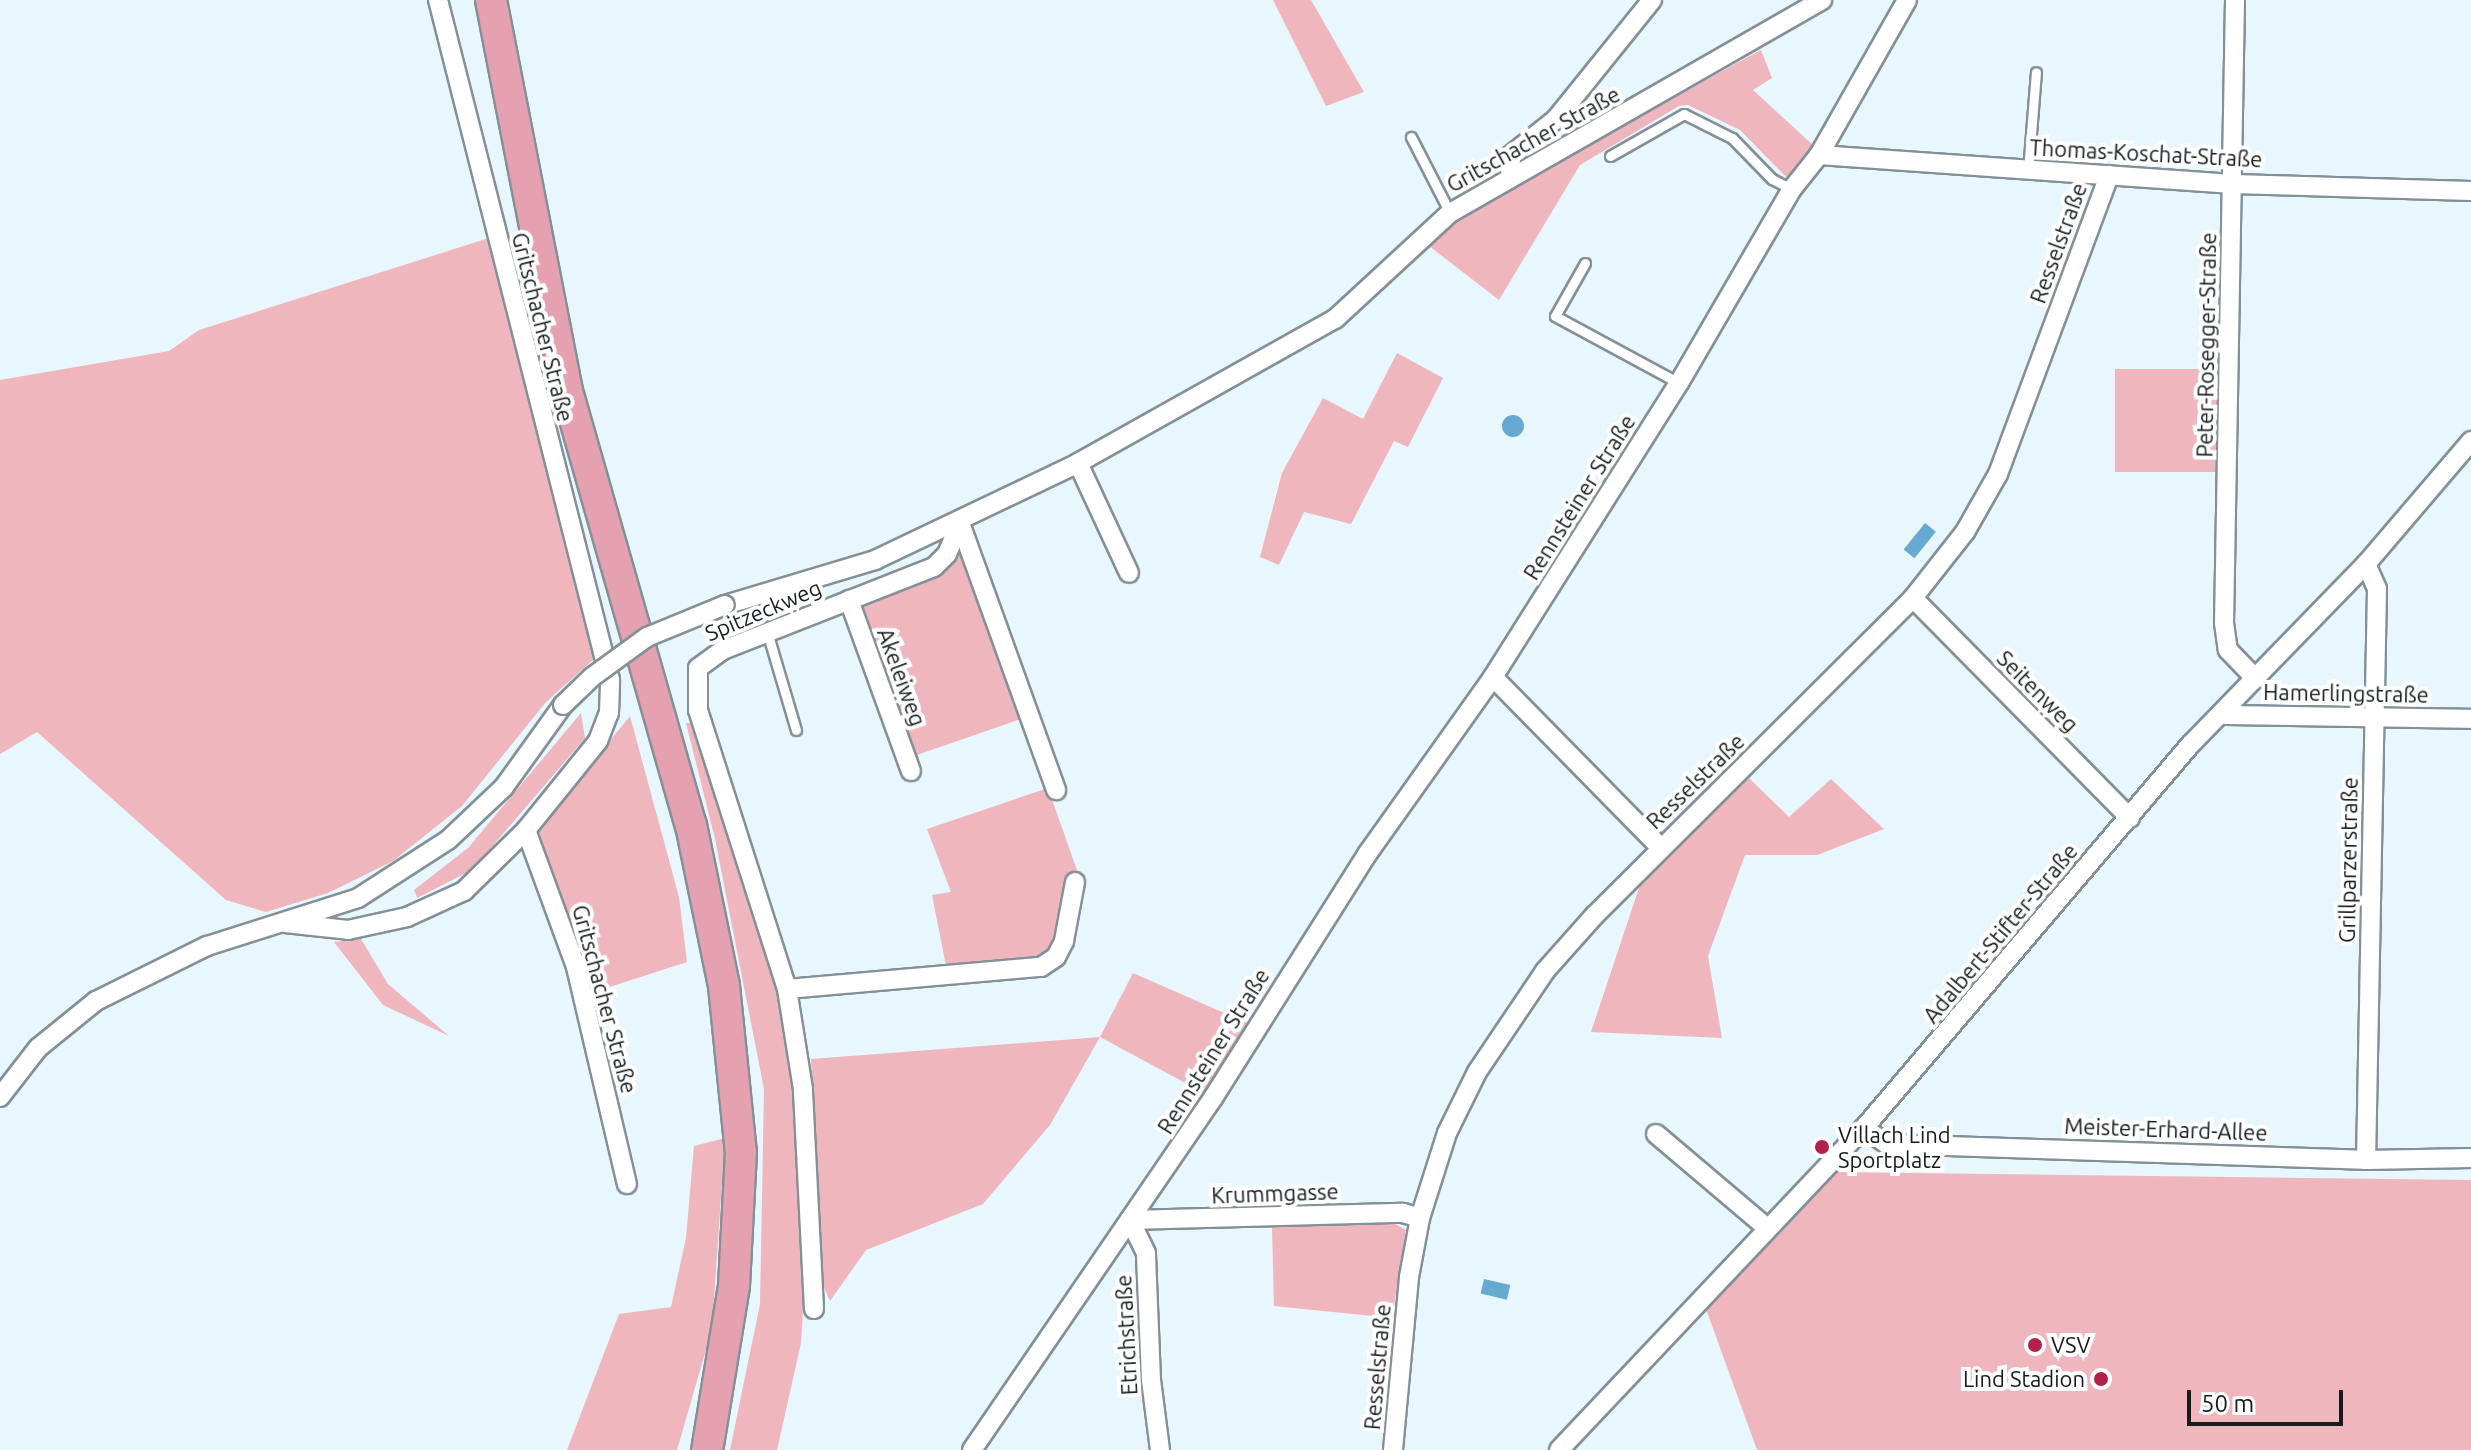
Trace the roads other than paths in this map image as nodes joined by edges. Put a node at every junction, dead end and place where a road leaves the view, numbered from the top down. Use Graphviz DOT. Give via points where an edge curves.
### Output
graph roads {
  1 [pos="438,0"];
  2 [pos="491,0"];
  3 [pos="1652,0"];
  4 [pos="1822,0"];
  5 [pos="1907,0"];
  6 [pos="2235,0"];
  7 [pos="2036,72"];
  8 [pos="1411,137"];
  9 [pos="1819,155"];
  10 [pos="1610,156"];
  11 [pos="2028,171"];
  12 [pos="2109,175"];
  13 [pos="1510,176"];
  14 [pos="2233,184"];
  15 [pos="1792,189"];
  16 [pos="2471,191"];
  17 [pos="1450,213"];
  18 [pos="1585,263"];
  19 [pos="1679,383"];
  20 [pos="2471,441"];
  21 [pos="1078,463"];
  22 [pos="960,523"];
  23 [pos="2366,564"];
  24 [pos="1129,573"];
  25 [pos="1913,598"];
  26 [pos="849,600"];
  27 [pos="768,635"];
  28 [pos="1493,677"];
  29 [pos="2256,679"];
  30 [pos="2221,715"];
  31 [pos="2374,718"];
  32 [pos="2471,719"];
  33 [pos="796,730"];
  34 [pos="911,771"];
  35 [pos="1056,790"];
  36 [pos="2130,818"];
  37 [pos="526,830"];
  38 [pos="1661,848"];
  39 [pos="1075,882"];
  40 [pos="285,923"];
  41 [pos="787,989"];
  42 [pos="0,1097"];
  43 [pos="1864,1128"];
  44 [pos="1656,1134"];
  45 [pos="2471,1158"];
  46 [pos="2366,1160"];
  47 [pos="627,1184"];
  48 [pos="1420,1218"];
  49 [pos="1130,1220"];
  50 [pos="1766,1227"];
  51 [pos="814,1309"];
  52 [pos="707,1450"];
  53 [pos="972,1450"];
  54 [pos="1160,1450"];
  55 [pos="1393,1450"];
  56 [pos="1559,1450"];
  1 -- 37 [label="street, Gritschacher Straße" via="610,680 609,713 598,741"];
  2 -- 52 [label="main road" via="567,391 691,825 724,986 741,1152 734,1286"];
  3 -- 13 [label="street" via="1556,119 1511,155"];
  4 -- 13 [label="street, Gritschacher Straße"];
  5 -- 9 [label="street, Rennsteiner Straße"];
  6 -- 14 [label="street, Peter-Rosegger-Straße"];
  7 -- 11 [label="lane"];
  8 -- 17 [label="lane"];
  9 -- 11 [label="street, Thomas-Koschat-Straße"];
  9 -- 15 [label="street, Rennsteiner Straße"];
  10 -- 15 [label="lane" via="1684,114 1732,138 1772,179"];
  11 -- 12 [label="street, Thomas-Koschat-Straße"];
  12 -- 14 [label="street, Thomas-Koschat-Straße"];
  12 -- 25 [label="street, Resselstraße" via="1998,474 1965,532"];
  13 -- 17 [label="street, Gritschacher Straße"];
  14 -- 16 [label="street, Thomas-Koschat-Straße"];
  14 -- 29 [label="street, Peter-Rosegger-Straße" via="2224,623 2228,650"];
  15 -- 19 [label="street, Rennsteiner Straße"];
  17 -- 21 [label="street, Gritschacher Straße" via="1335,319"];
  18 -- 19 [label="lane" via="1555,316"];
  19 -- 28 [label="street, Rennsteiner Straße"];
  20 -- 23 [label="street, Adalbert-Stifter-Straße"];
  21 -- 22 [label="street, Gritschacher Straße"];
  21 -- 24 [label="street"];
  22 -- 26 [label="street, Spitzeckweg" via="947,554 934,567"];
  22 -- 35 [label="street"];
  22 -- 40 [label="street, Gritschacher Straße, bridge" via="875,560 725,605 647,637 563,705 504,787 448,840 358,898"];
  23 -- 29 [label="street, Adalbert-Stifter-Straße"];
  23 -- 31 [label="street, Grillparzerstraße" via="2377,589"];
  25 -- 36 [label="street, Seitenweg"];
  25 -- 38 [label="street, Resselstraße"];
  26 -- 27 [label="street, Spitzeckweg"];
  26 -- 34 [label="street, Akeleiweg"];
  27 -- 33 [label="lane"];
  27 -- 41 [label="street, Spitzeckweg" via="710,656 698,668 694,689"];
  28 -- 38 [label="street"];
  28 -- 49 [label="street, Rennsteiner Straße" via="1368,853"];
  29 -- 30 [label="street, Adalbert-Stifter-Straße"];
  30 -- 31 [label="street, Hamerlingstraße"];
  30 -- 36 [label="street, Adalbert-Stifter-Straße"];
  31 -- 32 [label="street, Hamerlingstraße"];
  31 -- 46 [label="street, Grillparzerstraße"];
  36 -- 43 [label="street, Adalbert-Stifter-Straße"];
  37 -- 40 [label="street, Gritschacher Straße" via="464,891 433,908 348,930"];
  37 -- 47 [label="street, Gritschacher Straße" via="568,940"];
  38 -- 48 [label="street, Resselstraße" via="1545,971 1506,1024 1447,1133"];
  39 -- 41 [label="street" via="1064,941 1056,957 1041,967"];
  40 -- 42 [label="street, Gritschacher Straße" via="207,946 96,1001 38,1048"];
  41 -- 51 [label="street, Spitzeckweg" via="803,1089"];
  43 -- 46 [label="street, Meister-Erhard-Allee" via="1887,1144"];
  43 -- 50 [label="street, Adalbert-Stifter-Straße"];
  44 -- 50 [label="street"];
  45 -- 46 [label="street, Meister-Erhard-Allee"];
  48 -- 49 [label="street, Krummgasse" via="1403,1213"];
  48 -- 55 [label="street, Resselstraße" via="1409,1277"];
  49 -- 53 [label="street, Rennsteiner Straße"];
  49 -- 54 [label="street, Etrichstraße" via="1146,1253"];
  50 -- 56 [label="street, Adalbert-Stifter-Straße"];
}
